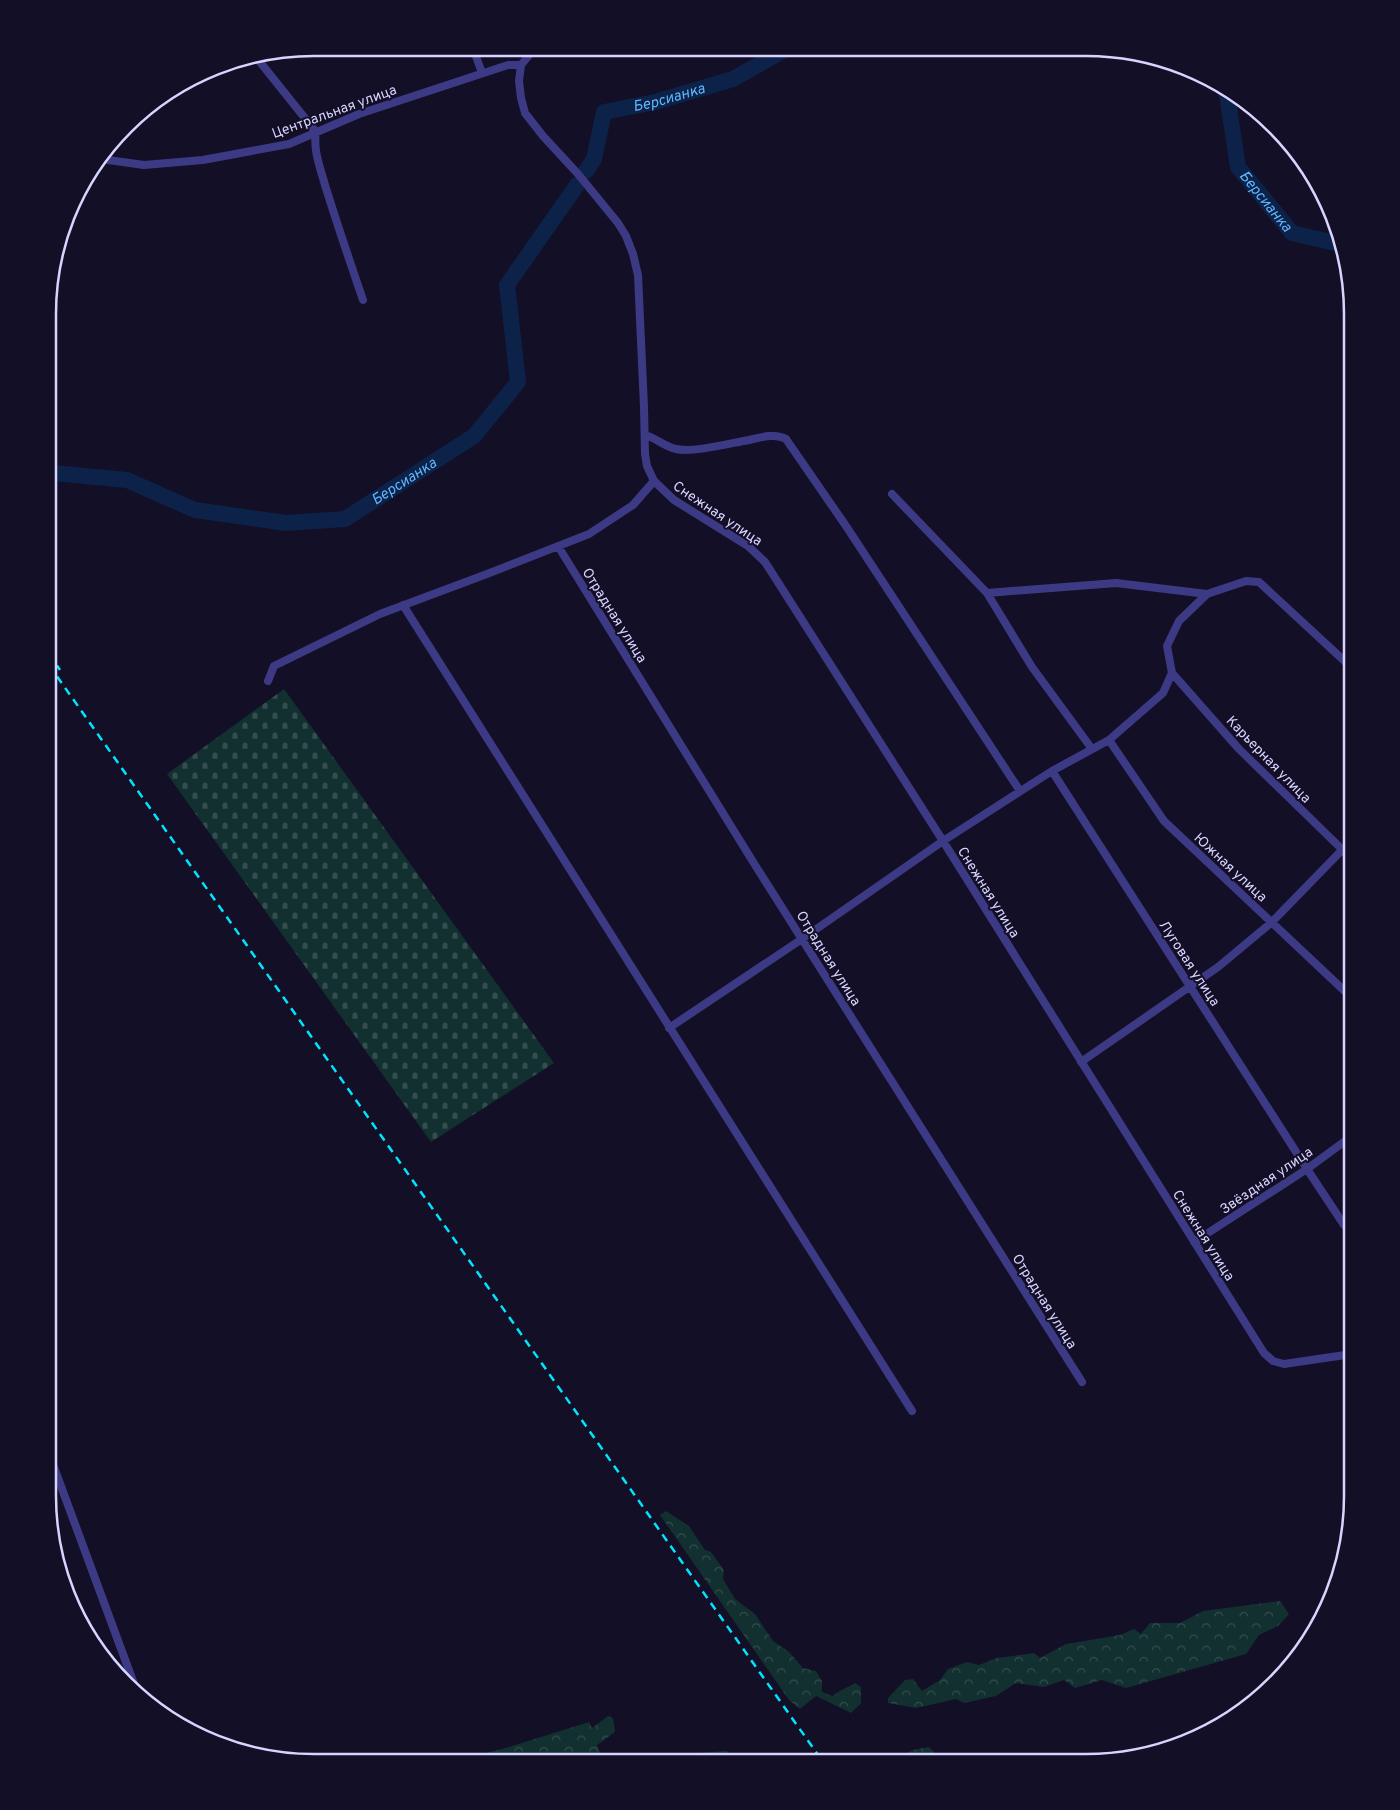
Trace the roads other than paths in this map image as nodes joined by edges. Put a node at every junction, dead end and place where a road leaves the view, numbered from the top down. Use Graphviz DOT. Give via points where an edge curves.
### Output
graph roads {
  1 [pos="476,56"];
  2 [pos="528,56"];
  3 [pos="260,62"];
  4 [pos="521,65"];
  5 [pos="482,73"];
  6 [pos="316,132"];
  7 [pos="107,160"];
  8 [pos="364,300"];
  9 [pos="645,435"];
  10 [pos="654,481"];
  11 [pos="892,494"];
  12 [pos="558,546"];
  13 [pos="987,593"];
  14 [pos="1207,594"];
  15 [pos="403,606"];
  16 [pos="1344,661"];
  17 [pos="1172,673"];
  18 [pos="268,681"];
  19 [pos="1109,740"];
  20 [pos="1092,750"];
  21 [pos="1052,771"];
  22 [pos="1020,791"];
  23 [pos="943,841"];
  24 [pos="1342,850"];
  25 [pos="1272,922"];
  26 [pos="802,939"];
  27 [pos="1190,985"];
  28 [pos="1344,990"];
  29 [pos="669,1028"];
  30 [pos="1081,1062"];
  31 [pos="1344,1142"];
  32 [pos="1306,1169"];
  33 [pos="1344,1225"];
  34 [pos="1194,1242"];
  35 [pos="1344,1355"];
  36 [pos="1082,1382"];
  37 [pos="912,1411"];
  38 [pos="56,1472"];
  39 [pos="132,1678"];
  1 -- 5 [label="street"];
  2 -- 4 [label="street"];
  3 -- 6 [label="street"];
  4 -- 5 [label="street, Центральная улица" via="508,65"];
  4 -- 9 [label="street" via="519,81 525,113 618,223 634,254 638,275"];
  5 -- 6 [label="street, Центральная улица" via="359,114"];
  6 -- 7 [label="street, Центральная улица" via="289,144 203,160 144,165"];
  6 -- 8 [label="street" via="316,152"];
  9 -- 10 [label="street" via="645,454"];
  9 -- 22 [label="street" via="677,450 763,437 781,436 786,439"];
  10 -- 12 [label="street" via="634,505 589,534"];
  10 -- 23 [label="street, Снежная улица" via="674,500 748,546 765,562"];
  11 -- 13 [label="street"];
  12 -- 15 [label="street"];
  12 -- 26 [label="street, Отрадная улица"];
  13 -- 14 [label="street" via="1116,583"];
  13 -- 20 [label="street" via="1032,666"];
  14 -- 16 [label="street" via="1246,581 1259,582"];
  14 -- 17 [label="street" via="1179,621 1167,646"];
  15 -- 18 [label="street" via="274,666"];
  15 -- 29 [label="street"];
  17 -- 19 [label="street" via="1163,693"];
  17 -- 24 [label="street, Карьерная улица" via="1239,749"];
  19 -- 20 [label="street"];
  19 -- 25 [label="street, Южная улица" via="1164,820"];
  20 -- 21 [label="street"];
  21 -- 22 [label="street"];
  21 -- 27 [label="street, Луговая улица"];
  22 -- 23 [label="street"];
  23 -- 26 [label="street"];
  23 -- 30 [label="street, Снежная улица"];
  24 -- 25 [label="street"];
  25 -- 27 [label="street" via="1218,967"];
  25 -- 28 [label="street, Южная улица"];
  26 -- 29 [label="street"];
  26 -- 36 [label="street, Отрадная улица"];
  27 -- 30 [label="street"];
  27 -- 32 [label="street, Луговая улица"];
  29 -- 37 [label="street"];
  30 -- 34 [label="street, Снежная улица"];
  31 -- 32 [label="street, Звёздная улица"];
  32 -- 33 [label="street, Луговая улица"];
  32 -- 34 [label="street, Звёздная улица"];
  34 -- 35 [label="street, Снежная улица" via="1264,1352 1274,1361 1284,1364"];
  38 -- 39 [label="street"];
}
